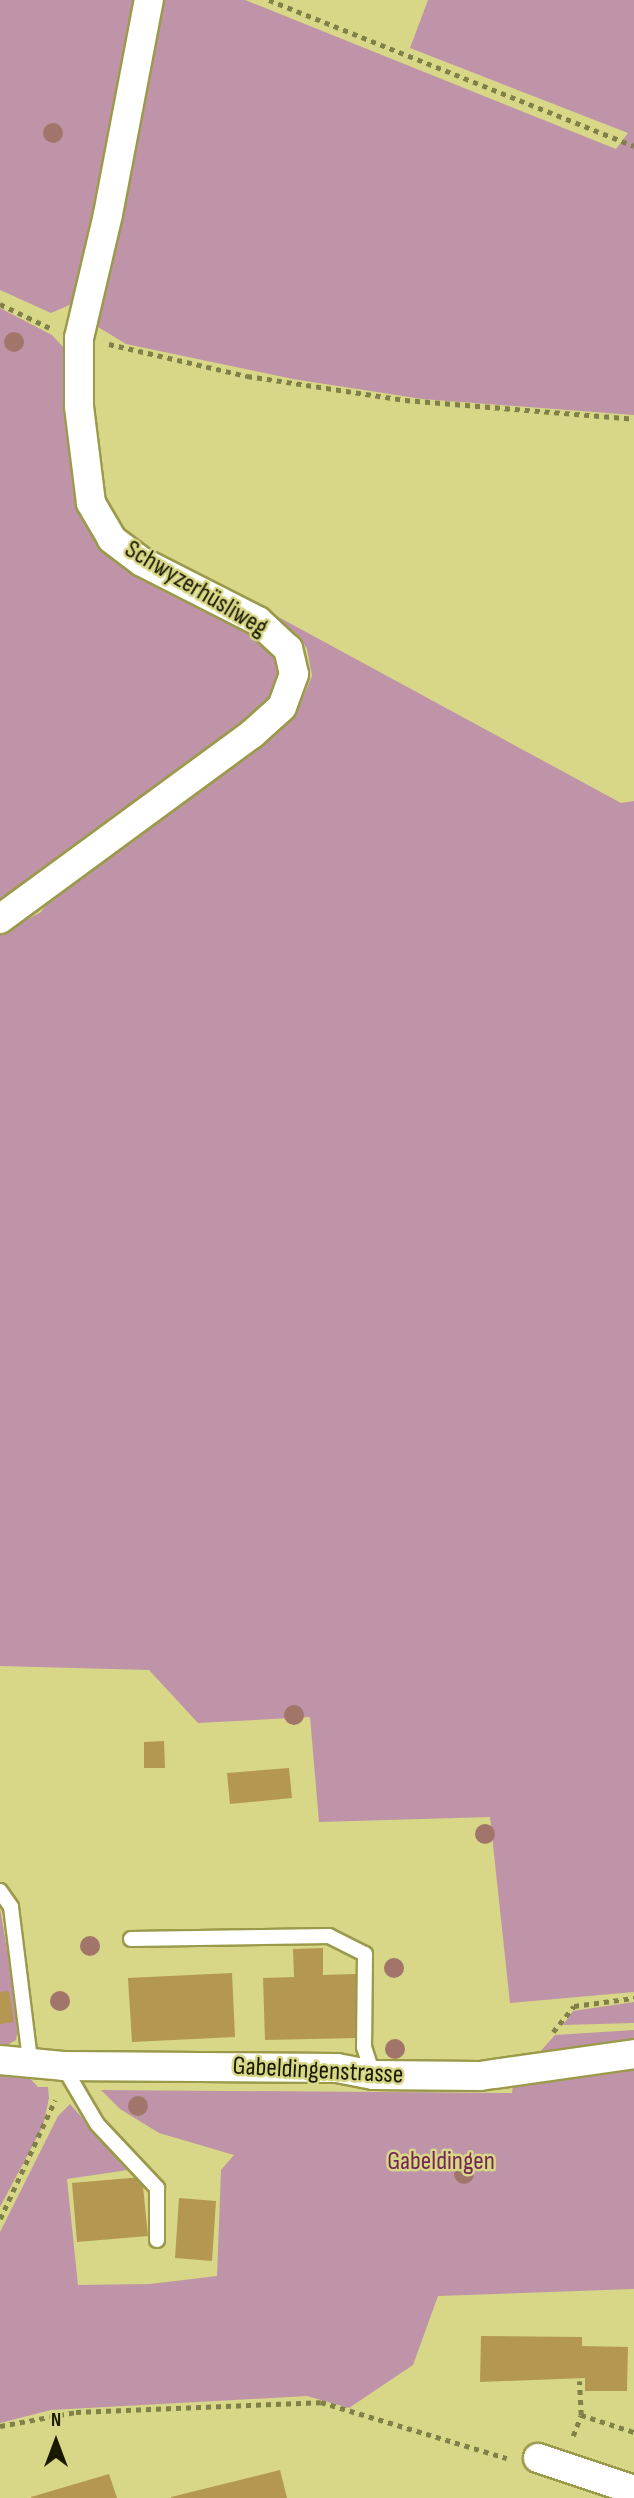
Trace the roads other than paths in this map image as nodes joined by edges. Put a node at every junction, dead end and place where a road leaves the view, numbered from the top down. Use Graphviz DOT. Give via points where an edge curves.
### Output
graph roads {
  1 [pos="149,0"];
  2 [pos="0,919"];
  3 [pos="0,1891"];
  4 [pos="131,1939"];
  5 [pos="634,2054"];
  6 [pos="30,2059"];
  7 [pos="0,2060"];
  8 [pos="63,2066"];
  9 [pos="373,2075"];
  10 [pos="157,2240"];
  11 [pos="550,2463"];
  12 [pos="627,2492"];
  1 -- 2 [label="street, Schwyzerhüsliweg" via="79,338 79,405 90,503 113,539 142,562 258,621 288,649 294,674 282,707 252,734"];
  3 -- 6 [label="lane" via="10,1907"];
  4 -- 9 [label="lane" via="329,1936 365,1954 364,2047"];
  5 -- 9 [label="street, Gabeldingenstrasse" via="511,2074"];
  6 -- 7 [label="street, Gabeldingenstrasse"];
  6 -- 8 [label="street, Gabeldingenstrasse"];
  8 -- 9 [label="street, Gabeldingenstrasse" via="337,2068"];
  8 -- 10 [label="lane" via="97,2124 157,2188"];
  11 -- 12 [label="street"];
}
